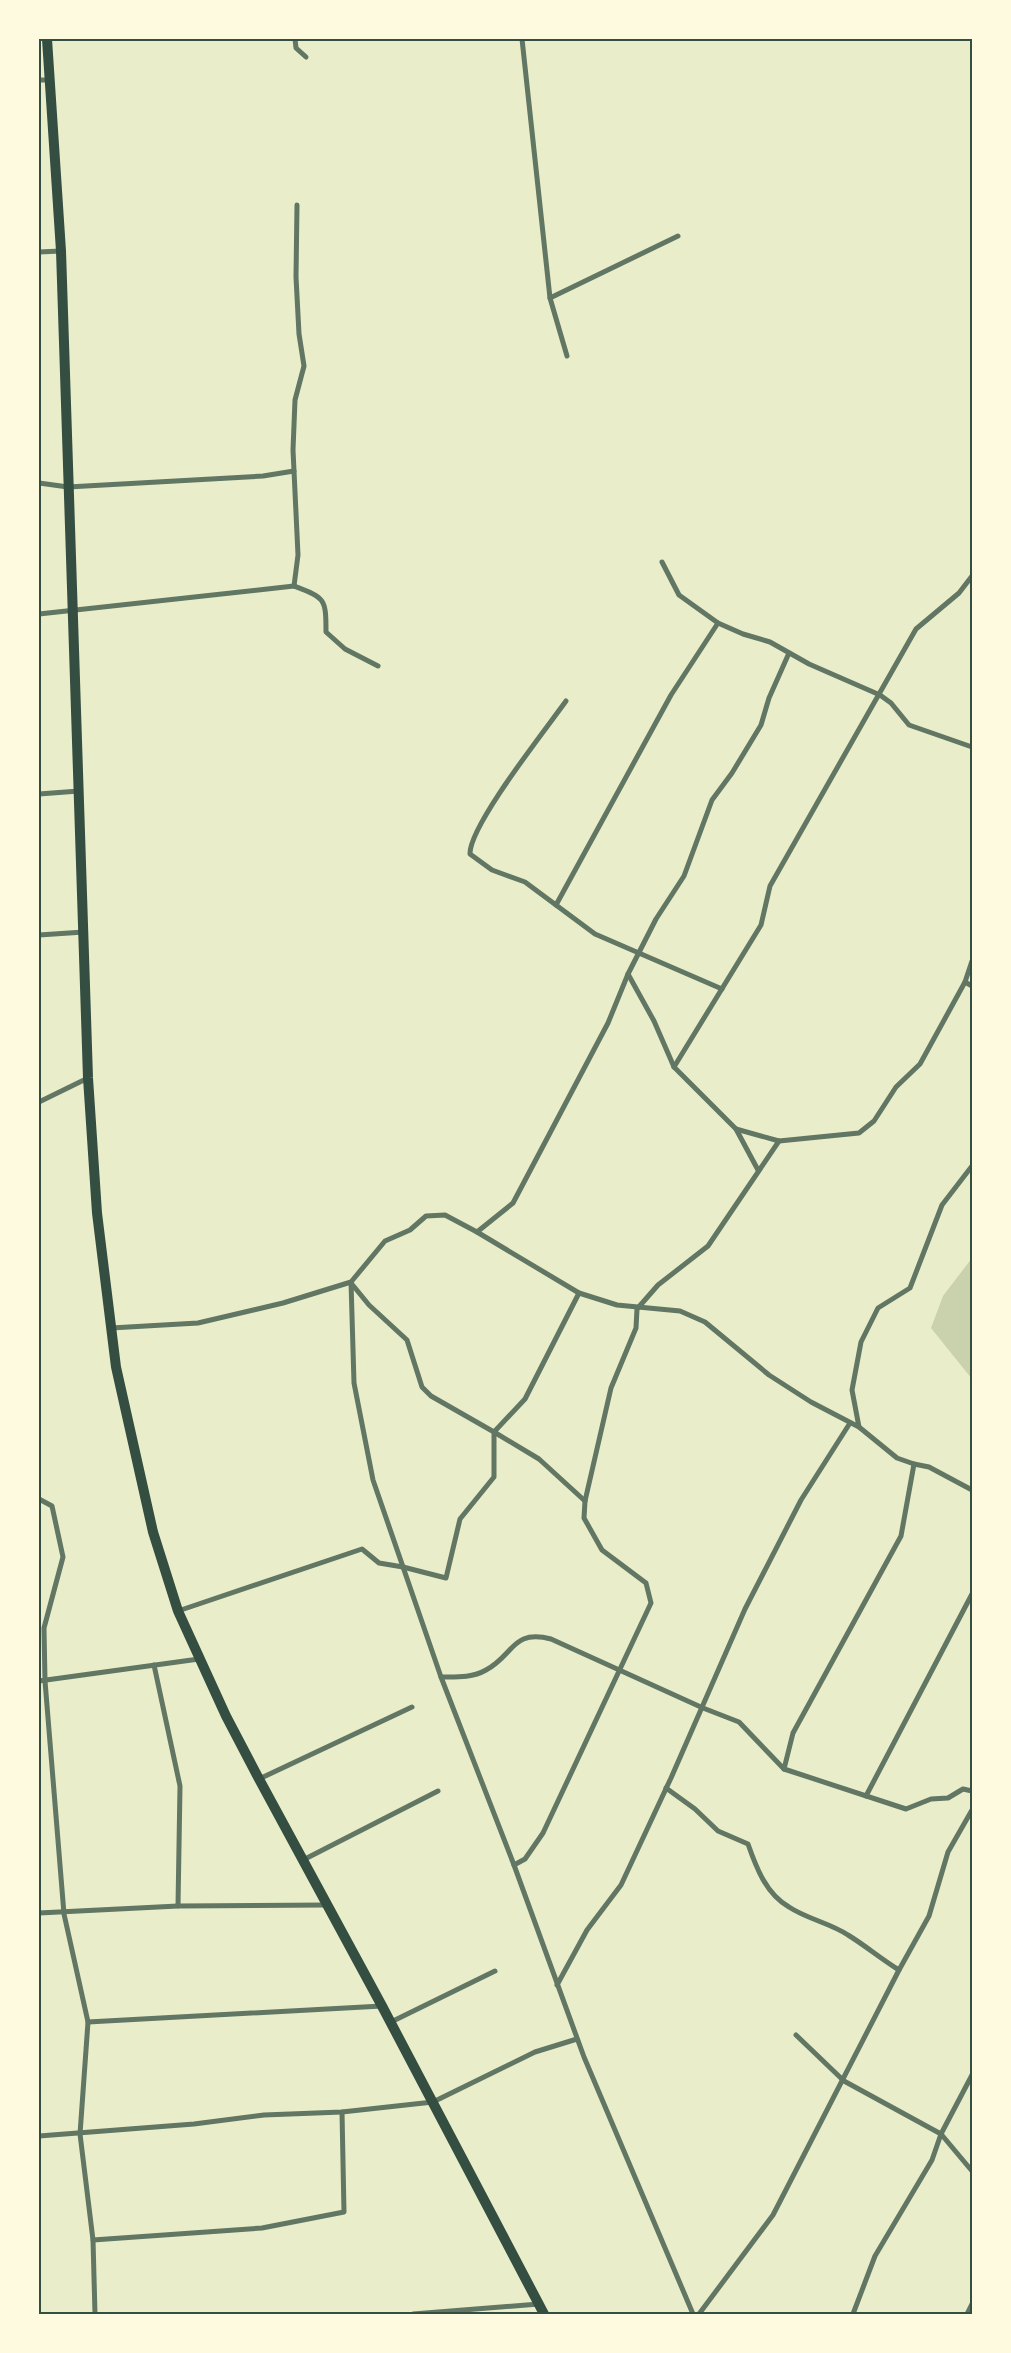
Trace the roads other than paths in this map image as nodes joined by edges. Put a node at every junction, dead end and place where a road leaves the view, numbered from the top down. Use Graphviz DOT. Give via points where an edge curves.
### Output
graph roads {
  1 [pos="47,39"];
  2 [pos="295,39"];
  3 [pos="522,39"];
  4 [pos="306,57"];
  5 [pos="44,80"];
  6 [pos="297,205"];
  7 [pos="678,236"];
  8 [pos="61,251"];
  9 [pos="39,252"];
  10 [pos="550,298"];
  11 [pos="566,356"];
  12 [pos="294,471"];
  13 [pos="39,483"];
  14 [pos="68,487"];
  15 [pos="662,562"];
  16 [pos="972,576"];
  17 [pos="294,586"];
  18 [pos="73,611"];
  19 [pos="39,614"];
  20 [pos="718,622"];
  21 [pos="789,653"];
  22 [pos="378,666"];
  23 [pos="880,695"];
  24 [pos="566,701"];
  25 [pos="972,747"];
  26 [pos="80,791"];
  27 [pos="39,794"];
  28 [pos="556,905"];
  29 [pos="85,932"];
  30 [pos="39,935"];
  31 [pos="639,954"];
  32 [pos="972,961"];
  33 [pos="628,974"];
  34 [pos="965,982"];
  35 [pos="972,986"];
  36 [pos="722,989"];
  37 [pos="674,1068"];
  38 [pos="88,1078"];
  39 [pos="39,1102"];
  40 [pos="736,1129"];
  41 [pos="779,1140"];
  42 [pos="972,1166"];
  43 [pos="758,1170"];
  44 [pos="477,1232"];
  45 [pos="351,1282"];
  46 [pos="579,1293"];
  47 [pos="637,1308"];
  48 [pos="111,1328"];
  49 [pos="850,1423"];
  50 [pos="859,1427"];
  51 [pos="494,1432"];
  52 [pos="914,1464"];
  53 [pos="972,1490"];
  54 [pos="39,1499"];
  55 [pos="585,1502"];
  56 [pos="403,1567"];
  57 [pos="972,1594"];
  58 [pos="178,1611"];
  59 [pos="199,1659"];
  60 [pos="154,1665"];
  61 [pos="620,1671"];
  62 [pos="441,1676"];
  63 [pos="39,1681"];
  64 [pos="45,1681"];
  65 [pos="412,1708"];
  66 [pos="703,1708"];
  67 [pos="784,1769"];
  68 [pos="259,1779"];
  69 [pos="666,1788"];
  70 [pos="972,1791"];
  71 [pos="438,1792"];
  72 [pos="866,1796"];
  73 [pos="972,1810"];
  74 [pos="302,1860"];
  75 [pos="514,1865"];
  76 [pos="326,1905"];
  77 [pos="178,1906"];
  78 [pos="39,1913"];
  79 [pos="64,1914"];
  80 [pos="899,1970"];
  81 [pos="495,1971"];
  82 [pos="557,1985"];
  83 [pos="382,2006"];
  84 [pos="88,2022"];
  85 [pos="391,2022"];
  86 [pos="796,2036"];
  87 [pos="577,2039"];
  88 [pos="972,2076"];
  89 [pos="844,2081"];
  90 [pos="433,2102"];
  91 [pos="342,2112"];
  92 [pos="80,2134"];
  93 [pos="941,2134"];
  94 [pos="39,2136"];
  95 [pos="972,2171"];
  96 [pos="93,2240"];
  97 [pos="540,2304"];
  98 [pos="972,2304"];
  99 [pos="469,2312"];
  100 [pos="95,2314"];
  101 [pos="412,2314"];
  102 [pos="544,2314"];
  103 [pos="693,2314"];
  104 [pos="699,2314"];
  105 [pos="853,2314"];
  106 [pos="967,2314"];
  1 -- 5 [label="highway"];
  2 -- 4 [label="street" via="296,48"];
  3 -- 10 [label="street"];
  5 -- 8 [label="highway"];
  6 -- 12 [label="street" via="296,283 304,366 295,400"];
  7 -- 10 [label="street"];
  8 -- 9 [label="street"];
  8 -- 14 [label="highway"];
  10 -- 11 [label="street"];
  12 -- 14 [label="street" via="263,476"];
  12 -- 17 [label="street" via="298,555"];
  13 -- 14 [label="street"];
  14 -- 18 [label="highway"];
  15 -- 20 [label="street" via="679,595"];
  16 -- 23 [label="street" via="959,593 916,629"];
  17 -- 18 [label="street"];
  17 -- 22 [label="street" via="318,595 326,606 326,632 346,649"];
  18 -- 19 [label="street"];
  18 -- 26 [label="highway"];
  20 -- 21 [label="street"];
  20 -- 28 [label="street" via="671,696"];
  21 -- 23 [label="street"];
  21 -- 31 [label="street" via="761,725 712,800 684,876 656,919"];
  23 -- 25 [label="street" via="909,725"];
  23 -- 36 [label="street" via="770,886 761,926"];
  24 -- 28 [label="street" via="488,811 470,846 470,854 492,870 525,882"];
  26 -- 27 [label="street"];
  26 -- 29 [label="highway"];
  28 -- 31 [label="street" via="595,934"];
  29 -- 30 [label="street"];
  29 -- 38 [label="highway"];
  31 -- 33 [label="street"];
  31 -- 36 [label="street"];
  32 -- 34 [label="street"];
  33 -- 37 [label="street" via="654,1021"];
  33 -- 44 [label="street" via="608,1023 513,1203"];
  34 -- 35 [label="street"];
  34 -- 41 [label="street" via="920,1064 896,1087 874,1121 859,1132"];
  36 -- 37 [label="street"];
  37 -- 40 [label="street"];
  38 -- 39 [label="street"];
  38 -- 48 [label="highway" via="97,1213"];
  40 -- 41 [label="street"];
  40 -- 43 [label="street"];
  41 -- 43 [label="street"];
  42 -- 50 [label="street" via="942,1205 910,1288 878,1308 861,1342 852,1390"];
  43 -- 47 [label="street" via="708,1246 658,1285"];
  44 -- 45 [label="street" via="446,1215 426,1216 410,1230 384,1241"];
  44 -- 46 [label="street"];
  45 -- 48 [label="street" via="283,1303 198,1323"];
  45 -- 51 [label="street" via="369,1305 407,1340 422,1386 431,1396"];
  45 -- 56 [label="street" via="354,1383 373,1480"];
  46 -- 47 [label="street"];
  46 -- 51 [label="street" via="525,1399"];
  47 -- 49 [label="street" via="680,1311 705,1322 769,1375"];
  47 -- 55 [label="street" via="636,1328 611,1388"];
  48 -- 58 [label="highway" via="116,1367 153,1532"];
  49 -- 50 [label="street"];
  49 -- 66 [label="street" via="793,1516 745,1609"];
  50 -- 52 [label="street" via="897,1458"];
  51 -- 55 [label="street" via="539,1459"];
  51 -- 56 [label="street" via="494,1477 460,1520 446,1578"];
  52 -- 53 [label="street" via="930,1466"];
  52 -- 67 [label="street" via="901,1536 792,1732"];
  54 -- 64 [label="street" via="52,1506 63,1557 44,1628"];
  55 -- 61 [label="street" via="584,1518 602,1550 646,1583 651,1603"];
  56 -- 58 [label="street" via="379,1563 362,1549"];
  56 -- 62 [label="street"];
  57 -- 72 [label="street"];
  58 -- 59 [label="highway"];
  59 -- 60 [label="street"];
  59 -- 68 [label="highway"];
  60 -- 64 [label="street"];
  60 -- 77 [label="street" via="180,1786"];
  61 -- 62 [label="street" via="537,1636 522,1638 486,1671 464,1678"];
  61 -- 66 [label="street"];
  61 -- 75 [label="street" via="543,1833 525,1859"];
  62 -- 75 [label="street"];
  63 -- 64 [label="street"];
  64 -- 79 [label="street"];
  65 -- 68 [label="street"];
  66 -- 67 [label="street" via="739,1722"];
  66 -- 69 [label="street"];
  67 -- 72 [label="street"];
  68 -- 74 [label="highway"];
  69 -- 80 [label="street" via="718,1830 748,1844 769,1890 788,1907 848,1935"];
  69 -- 82 [label="street" via="621,1885 587,1930"];
  70 -- 72 [label="street" via="964,1789 948,1798 931,1799 906,1809"];
  71 -- 74 [label="street"];
  73 -- 80 [label="street" via="948,1852 929,1916"];
  74 -- 76 [label="highway"];
  75 -- 82 [label="street"];
  76 -- 77 [label="street"];
  76 -- 83 [label="highway"];
  77 -- 79 [label="street"];
  78 -- 79 [label="street"];
  79 -- 84 [label="street"];
  80 -- 89 [label="street"];
  81 -- 85 [label="street"];
  82 -- 87 [label="street"];
  83 -- 84 [label="street"];
  83 -- 85 [label="highway"];
  84 -- 92 [label="street"];
  85 -- 90 [label="highway"];
  86 -- 89 [label="street"];
  87 -- 90 [label="street" via="535,2052"];
  87 -- 103 [label="street"];
  88 -- 93 [label="street"];
  89 -- 93 [label="street"];
  89 -- 104 [label="street" via="773,2215"];
  90 -- 91 [label="street"];
  90 -- 97 [label="highway"];
  91 -- 92 [label="street" via="264,2115"];
  91 -- 96 [label="street" via="344,2212 262,2228"];
  92 -- 94 [label="street"];
  92 -- 96 [label="street"];
  93 -- 95 [label="street"];
  93 -- 105 [label="street" via="932,2160 875,2256"];
  96 -- 100 [label="street"];
  97 -- 99 [label="street"];
  97 -- 102 [label="highway"];
  98 -- 106 [label="street"];
  99 -- 101 [label="street"];
}
